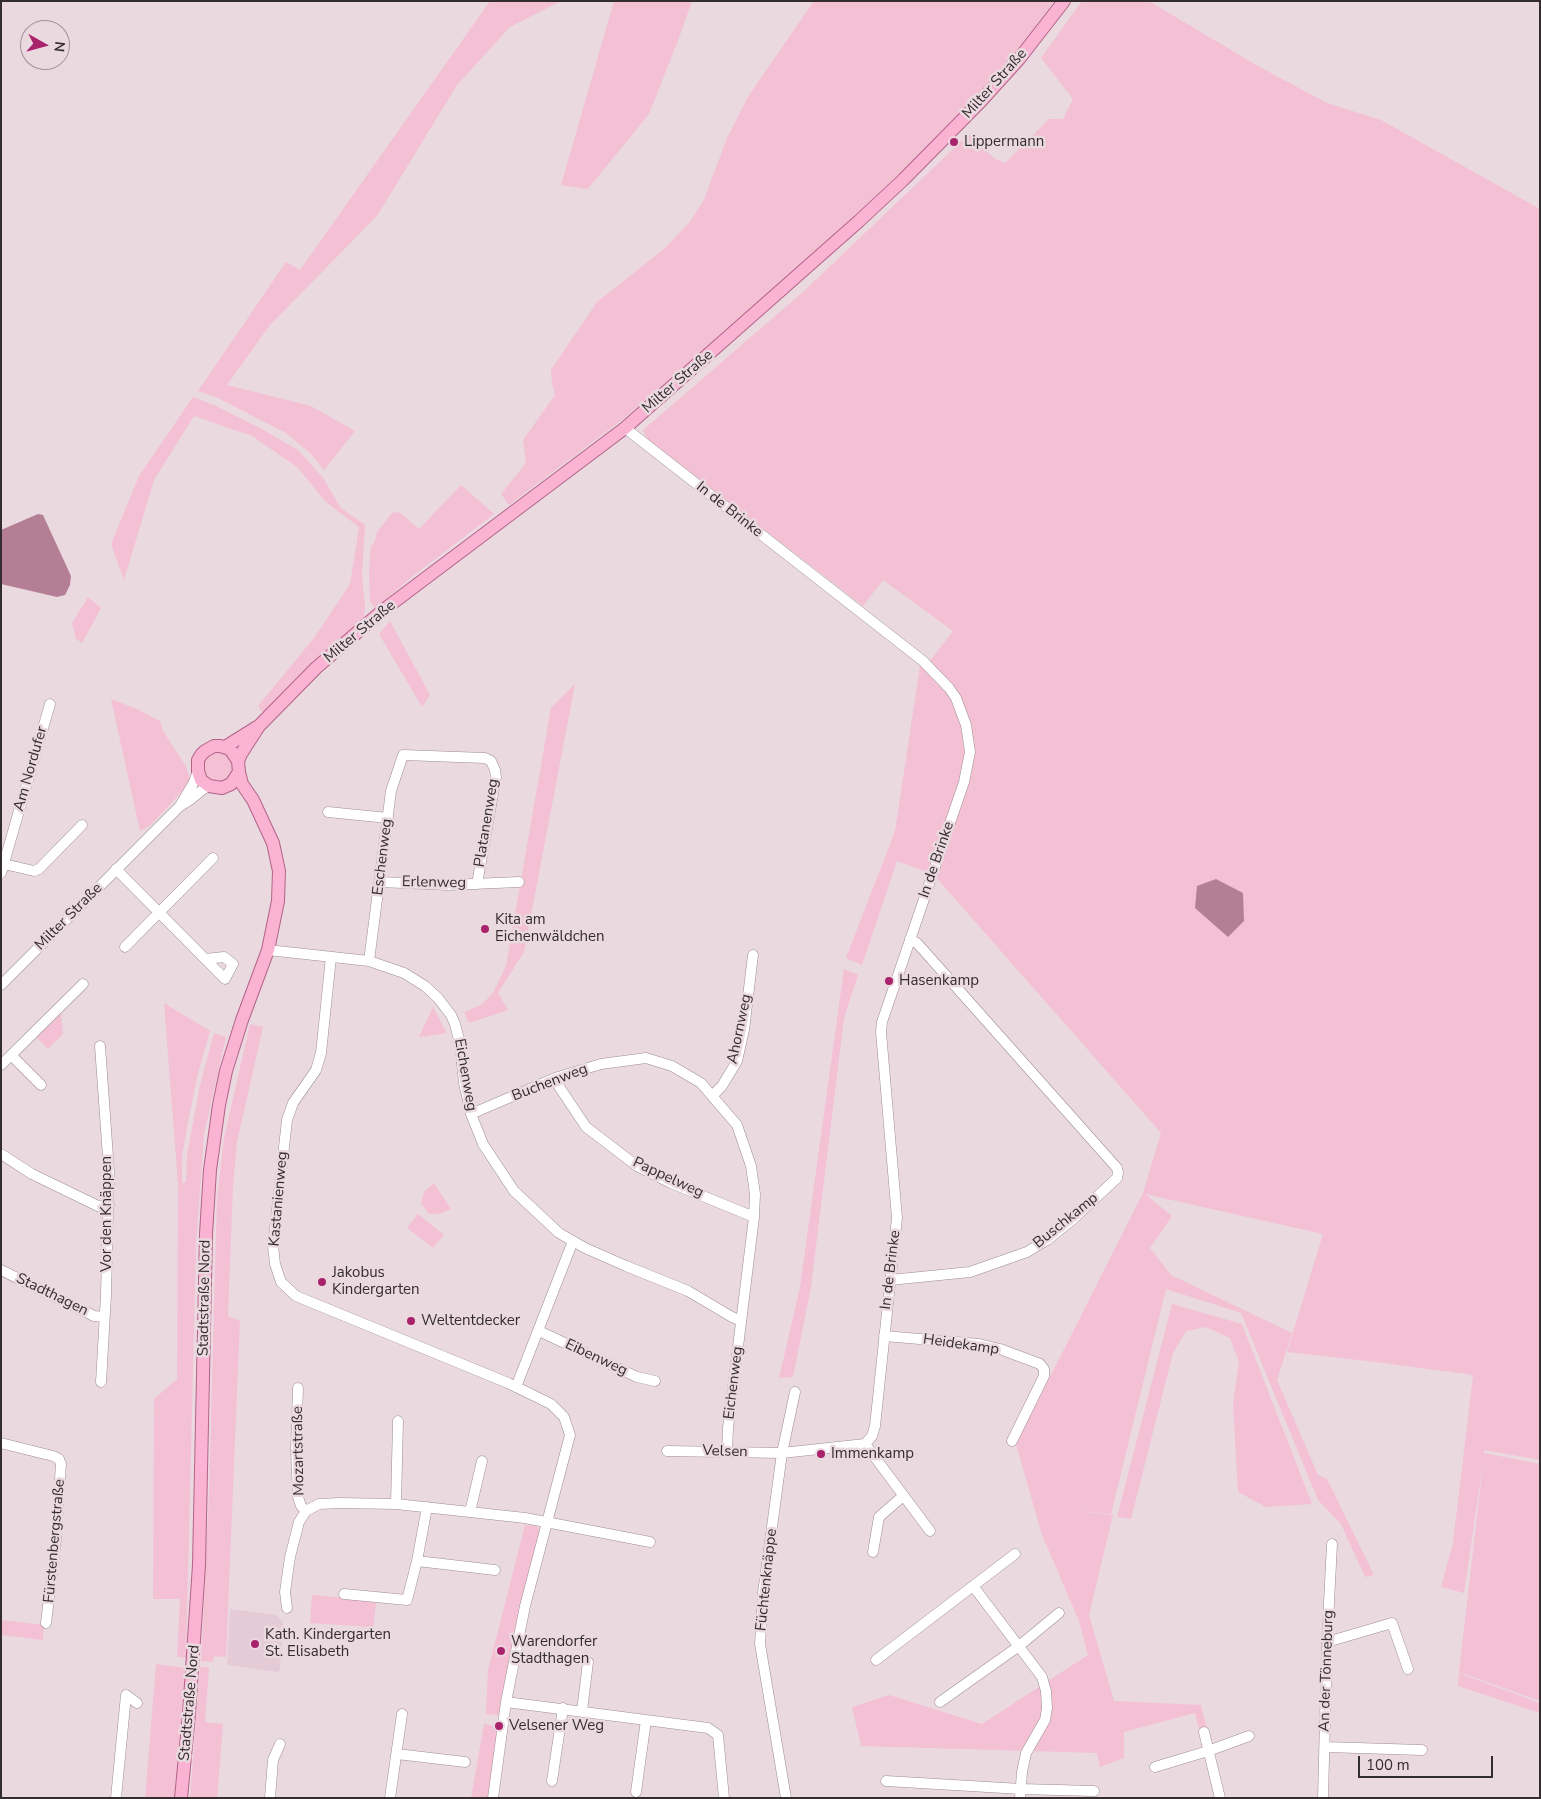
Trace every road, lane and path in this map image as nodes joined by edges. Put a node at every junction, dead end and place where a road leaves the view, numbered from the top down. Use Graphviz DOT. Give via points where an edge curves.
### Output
graph roads {
  1 [pos="1064,1"];
  2 [pos="624,428"];
  3 [pos="50,704"];
  4 [pos="259,726"];
  5 [pos="225,747"];
  6 [pos="403,755"];
  7 [pos="238,766"];
  8 [pos="198,771"];
  9 [pos="209,786"];
  10 [pos="222,788"];
  11 [pos="180,806"];
  12 [pos="258,812"];
  13 [pos="328,812"];
  14 [pos="388,818"];
  15 [pos="82,825"];
  16 [pos="214,858"];
  17 [pos="3,868"];
  18 [pos="116,869"];
  19 [pos="380,882"];
  20 [pos="519,882"];
  21 [pos="477,884"];
  22 [pos="159,913"];
  23 [pos="910,939"];
  24 [pos="125,947"];
  25 [pos="268,950"];
  26 [pos="754,955"];
  27 [pos="331,957"];
  28 [pos="205,959"];
  29 [pos="369,961"];
  30 [pos="83,984"];
  31 [pos="1,985"];
  32 [pos="100,1046"];
  33 [pos="11,1055"];
  34 [pos="1,1065"];
  35 [pos="555,1078"];
  36 [pos="42,1085"];
  37 [pos="712,1096"];
  38 [pos="471,1114"];
  39 [pos="1,1154"];
  40 [pos="108,1205"];
  41 [pos="754,1217"];
  42 [pos="573,1241"];
  43 [pos="1,1270"];
  44 [pos="890,1280"];
  45 [pos="104,1317"];
  46 [pos="741,1321"];
  47 [pos="539,1331"];
  48 [pos="884,1336"];
  49 [pos="655,1381"];
  50 [pos="101,1382"];
  51 [pos="516,1386"];
  52 [pos="298,1388"];
  53 [pos="795,1392"];
  54 [pos="398,1421"];
  55 [pos="1012,1441"];
  56 [pos="1,1443"];
  57 [pos="865,1444"];
  58 [pos="667,1451"];
  59 [pos="727,1452"];
  60 [pos="782,1453"];
  61 [pos="482,1460"];
  62 [pos="903,1496"];
  63 [pos="396,1504"];
  64 [pos="426,1507"];
  65 [pos="306,1511"];
  66 [pos="470,1512"];
  67 [pos="548,1522"];
  68 [pos="930,1530"];
  69 [pos="650,1542"];
  70 [pos="1332,1544"];
  71 [pos="873,1552"];
  72 [pos="1015,1554"];
  73 [pos="417,1561"];
  74 [pos="495,1570"];
  75 [pos="972,1586"];
  76 [pos="344,1594"];
  77 [pos="287,1608"];
  78 [pos="1058,1613"];
  79 [pos="46,1623"];
  80 [pos="1327,1642"];
  81 [pos="1019,1646"];
  82 [pos="876,1660"];
  83 [pos="588,1662"];
  84 [pos="1408,1669"];
  85 [pos="506,1702"];
  86 [pos="940,1702"];
  87 [pos="138,1703"];
  88 [pos="563,1708"];
  89 [pos="582,1711"];
  90 [pos="402,1714"];
  91 [pos="646,1720"];
  92 [pos="1204,1732"];
  93 [pos="1249,1736"];
  94 [pos="280,1744"];
  95 [pos="1325,1747"];
  96 [pos="1422,1750"];
  97 [pos="1208,1751"];
  98 [pos="396,1754"];
  99 [pos="465,1762"];
  100 [pos="1155,1767"];
  101 [pos="552,1781"];
  102 [pos="886,1781"];
  103 [pos="1094,1791"];
  104 [pos="636,1792"];
  105 [pos="1020,1793"];
  106 [pos="116,1798"];
  107 [pos="181,1798"];
  108 [pos="270,1798"];
  109 [pos="390,1798"];
  110 [pos="493,1798"];
  111 [pos="724,1798"];
  112 [pos="786,1798"];
  113 [pos="1220,1798"];
  114 [pos="1323,1798"];
  1 -- 2 [label="main road, Milter Straße" via="1019,59 903,180"];
  2 -- 4 [label="main road, Milter Straße" via="363,626"];
  2 -- 23 [label="street, In de Brinke" via="923,661 956,698 966,725 970,752 964,782"];
  3 -- 17 [label="street, Am Nordufer"];
  4 -- 5 [label="main road, Milter Straße"];
  4 -- 7 [label="main road, Milter Straße" via="243,750"];
  5 -- 7 [label="main road" via="234,753"];
  5 -- 8 [label="main road" via="214,746 205,751 198,760"];
  6 -- 14 [label="street, Eschenweg"];
  6 -- 21 [label="street, Platanenweg" via="485,758 491,761 496,777"];
  7 -- 10 [label="main road" via="234,780"];
  7 -- 12 [label="main road, Stadtstraße Nord" via="242,784"];
  8 -- 9 [label="main road"];
  8 -- 11 [label="street, Milter Straße"];
  9 -- 10 [label="main road"];
  9 -- 11 [label="street, Milter Straße"];
  10 -- 12 [label="main road, Stadtstraße Nord" via="238,794"];
  11 -- 18 [label="street, Milter Straße"];
  12 -- 25 [label="main road, Stadtstraße Nord" via="273,843 279,871 278,901"];
  13 -- 14 [label="street"];
  14 -- 19 [label="street, Eschenweg"];
  15 -- 17 [label="street, Am Nordufer" via="39,869"];
  16 -- 22 [label="street"];
  18 -- 22 [label="street"];
  18 -- 31 [label="street, Milter Straße"];
  19 -- 21 [label="street, Erlenweg"];
  19 -- 29 [label="street, Eschenweg"];
  20 -- 21 [label="street, Erlenweg"];
  22 -- 24 [label="street"];
  22 -- 28 [label="street"];
  23 -- 44 [label="street, In de Brinke" via="881,1032 897,1218"];
  23 -- 44 [label="street, Buschkamp" via="917,943 1117,1168 1118,1174 1072,1220 1027,1252 970,1272"];
  25 -- 27 [label="street, Eichenweg"];
  25 -- 107 [label="main road, Stadtstraße Nord" via="226,1071 210,1170 199,1566"];
  26 -- 37 [label="street, Ahornweg" via="737,1061"];
  27 -- 29 [label="street, Eichenweg"];
  27 -- 51 [label="street, Kastanienweg" via="321,1052 316,1070 293,1103 287,1120 273,1246 281,1282 296,1296"];
  29 -- 38 [label="street, Eichenweg" via="411,977 438,998 451,1015 460,1044"];
  30 -- 33 [label="street"];
  32 -- 40 [label="street, Vor den Knäppen" via="109,1171"];
  33 -- 34 [label="street"];
  33 -- 36 [label="street"];
  35 -- 37 [label="street, Buchenweg" via="601,1064 646,1058 680,1070 701,1083"];
  35 -- 38 [label="street, Buchenweg"];
  35 -- 41 [label="street, Pappelweg" via="586,1126 637,1166"];
  37 -- 41 [label="street, Buchenweg" via="737,1125 754,1180"];
  38 -- 42 [label="street, Eichenweg" via="483,1144 514,1191 559,1233"];
  39 -- 40 [label="street" via="32,1174 98,1206"];
  40 -- 45 [label="street, Vor den Knäppen"];
  41 -- 46 [label="street, Buchenweg"];
  42 -- 46 [label="street, Eichenweg" via="688,1291"];
  42 -- 47 [label="street"];
  43 -- 45 [label="street, Stadthagen" via="94,1316"];
  44 -- 48 [label="street, In de Brinke"];
  45 -- 50 [label="street, Vor den Knäppen"];
  46 -- 59 [label="street, Eichenweg"];
  47 -- 49 [label="street, Eibenweg" via="637,1377"];
  47 -- 51 [label="street"];
  48 -- 55 [label="street, Heidekamp" via="979,1344 1040,1364 1044,1376"];
  48 -- 57 [label="street, In de Brinke" via="875,1426"];
  51 -- 67 [label="street, Kastanienweg" via="551,1404 564,1417 570,1436"];
  52 -- 65 [label="street, Mozartstraße" via="298,1488 301,1506"];
  53 -- 60 [label="street, Füchtenknäppe"];
  54 -- 63 [label="street"];
  56 -- 79 [label="street, Fürstenbergstraße" via="53,1456 62,1464"];
  57 -- 60 [label="street"];
  57 -- 62 [label="street"];
  58 -- 59 [label="street, Velsen"];
  59 -- 60 [label="street, Velsen"];
  60 -- 112 [label="street, Füchtenknäppe" via="763,1593 760,1644"];
  61 -- 66 [label="street"];
  62 -- 68 [label="street"];
  62 -- 71 [label="street" via="879,1517"];
  63 -- 64 [label="street, Mozartstraße"];
  63 -- 65 [label="street, Mozartstraße" via="340,1502 319,1504"];
  64 -- 66 [label="street, Mozartstraße"];
  64 -- 73 [label="street"];
  65 -- 77 [label="street, Mozartstraße" via="299,1522 290,1557 285,1592"];
  66 -- 67 [label="street, Mozartstraße"];
  67 -- 69 [label="street"];
  67 -- 85 [label="street" via="525,1606"];
  70 -- 80 [label="street, An der Tönneburg"];
  72 -- 75 [label="street"];
  73 -- 74 [label="street"];
  73 -- 76 [label="street" via="407,1600"];
  75 -- 81 [label="street"];
  75 -- 82 [label="street"];
  78 -- 81 [label="street"];
  80 -- 84 [label="street" via="1392,1623"];
  80 -- 95 [label="street, An der Tönneburg"];
  81 -- 86 [label="street"];
  81 -- 105 [label="street" via="1042,1677 1046,1691 1045,1720 1026,1753"];
  83 -- 89 [label="street"];
  85 -- 88 [label="street"];
  85 -- 110 [label="street"];
  87 -- 106 [label="street" via="126,1695"];
  88 -- 89 [label="street"];
  88 -- 101 [label="street"];
  89 -- 91 [label="street"];
  90 -- 98 [label="street"];
  91 -- 104 [label="street"];
  91 -- 111 [label="street" via="708,1728 718,1735"];
  92 -- 97 [label="street"];
  93 -- 97 [label="street"];
  94 -- 108 [label="street" via="273,1760"];
  95 -- 96 [label="street"];
  95 -- 114 [label="street, An der Tönneburg"];
  97 -- 100 [label="street"];
  97 -- 113 [label="street"];
  98 -- 99 [label="street"];
  98 -- 109 [label="street"];
  102 -- 105 [label="street"];
  103 -- 105 [label="street"];
}
